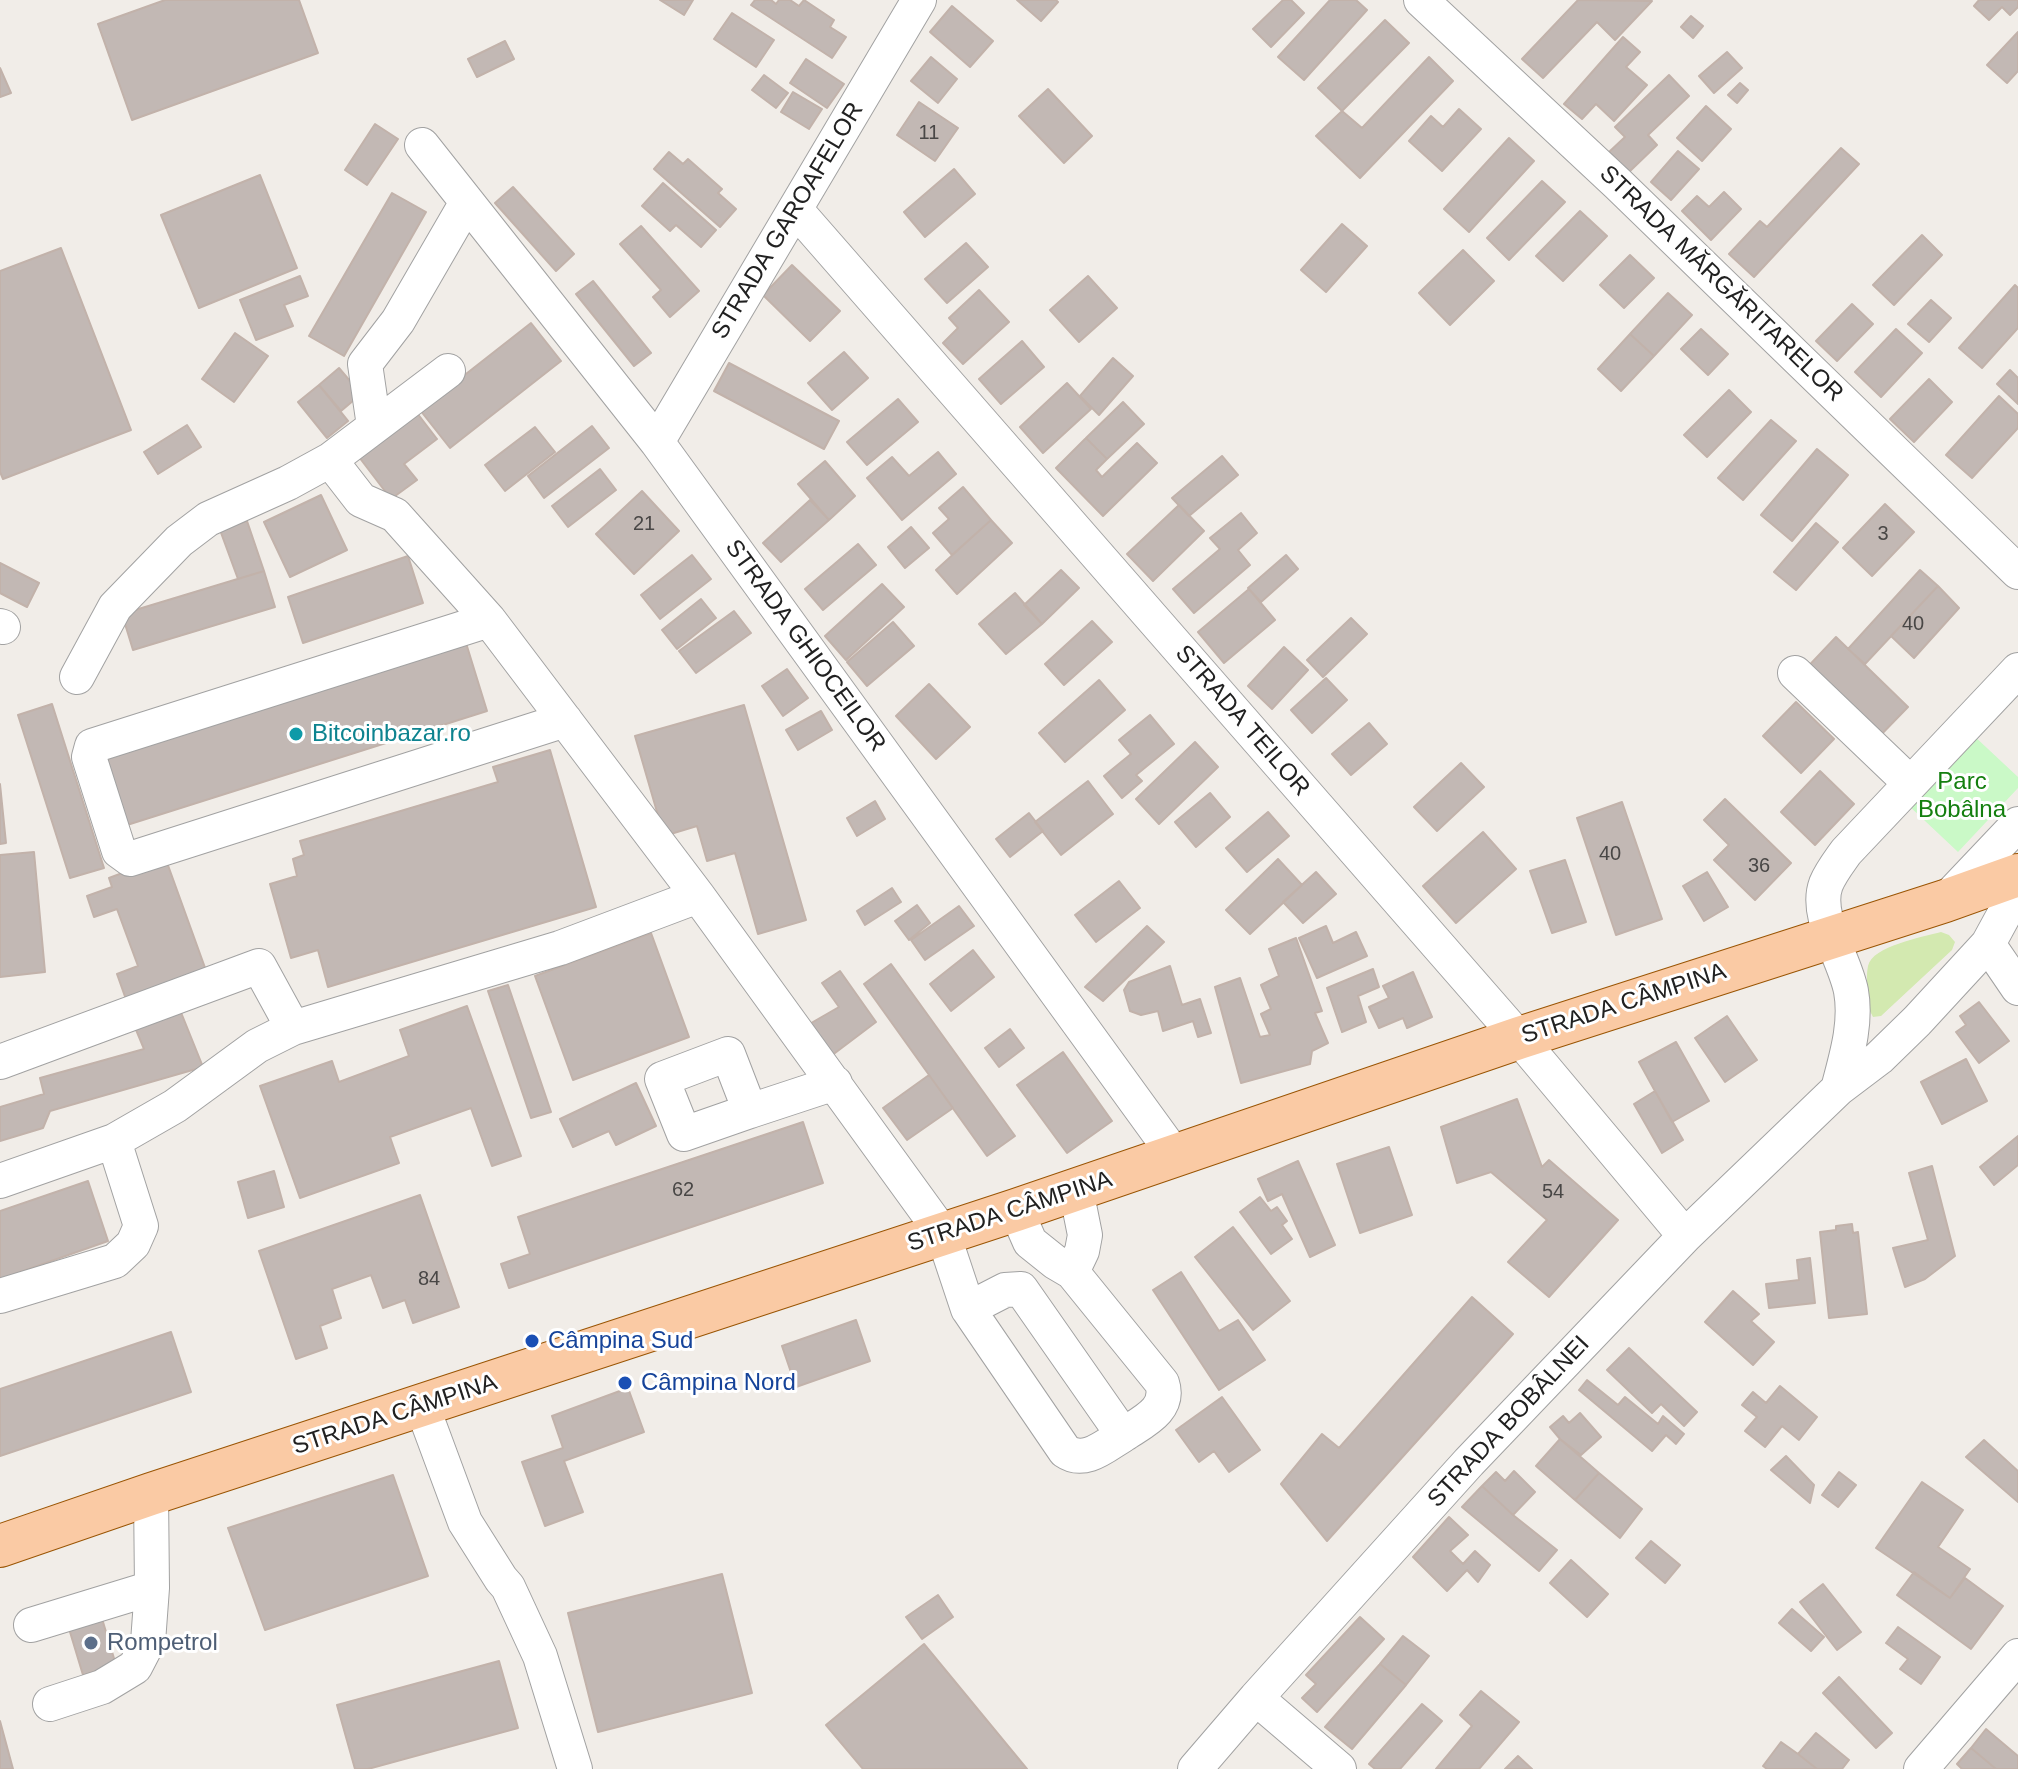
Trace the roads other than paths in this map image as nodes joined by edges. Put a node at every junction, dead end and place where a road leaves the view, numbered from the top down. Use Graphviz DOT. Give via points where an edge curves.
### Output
graph roads {
  1 [pos="919,0"];
  2 [pos="1421,0"];
  3 [pos="422,145"];
  4 [pos="467,202"];
  5 [pos="795,209"];
  6 [pos="448,371"];
  7 [pos="374,426"];
  8 [pos="657,442"];
  9 [pos="330,460"];
  10 [pos="2018,572"];
  11 [pos="489,620"];
  12 [pos="2018,670"];
  13 [pos="1795,673"];
  14 [pos="77,677"];
  15 [pos="565,720"];
  16 [pos="1910,783"];
  17 [pos="2018,824"];
  18 [pos="2018,875"];
  19 [pos="2018,889"];
  20 [pos="698,896"];
  21 [pos="1945,901"];
  22 [pos="1833,937"];
  23 [pos="1988,944"];
  24 [pos="2018,988"];
  25 [pos="293,1028"];
  26 [pos="1519,1038"];
  27 [pos="0,1062"];
  28 [pos="835,1083"];
  29 [pos="1838,1089"];
  30 [pos="750,1111"];
  31 [pos="114,1141"];
  32 [pos="1176,1157"];
  33 [pos="0,1181"];
  34 [pos="1076,1190"];
  35 [pos="1016,1210"];
  36 [pos="943,1234"];
  37 [pos="1685,1236"];
  38 [pos="1072,1272"];
  39 [pos="0,1296"];
  40 [pos="968,1309"];
  41 [pos="422,1406"];
  42 [pos="1123,1435"];
  43 [pos="151,1494"];
  44 [pos="1,1546"];
  45 [pos="152,1588"];
  46 [pos="31,1625"];
  47 [pos="2018,1656"];
  48 [pos="1256,1698"];
  49 [pos="50,1704"];
  50 [pos="575,1769"];
  51 [pos="1195,1769"];
  52 [pos="1339,1769"];
  53 [pos="1921,1769"];
  1 -- 5 [label="street, STRADA GAROAFELOR"];
  2 -- 10 [label="street, STRADA MĂRGĂRITARELOR"];
  3 -- 4 [label="street, STRADA GHIOCEILOR"];
  4 -- 7 [label="street" via="398,321 365,364"];
  4 -- 8 [label="street, STRADA GHIOCEILOR"];
  5 -- 8 [label="street, STRADA GAROAFELOR"];
  5 -- 26 [label="street, STRADA TEILOR"];
  6 -- 7 [label="street"];
  7 -- 9 [label="street"];
  8 -- 32 [label="street, STRADA GHIOCEILOR"];
  9 -- 11 [label="street" via="361,500 395,515"];
  9 -- 14 [label="street" via="208,519 179,541 115,607"];
  11 -- 15 [label="street"];
  11 -- 15 [label="street" via="92,746 89,757 119,851 130,859"];
  12 -- 16 [label="street"];
  13 -- 16 [label="street"];
  15 -- 20 [label="street"];
  16 -- 22 [label="street" via="1832,872 1824,912"];
  17 -- 21 [label="street"];
  18 -- 21 [label="main road, STRADA CÂMPINA"];
  19 -- 23 [label="street, STRADA BOBÂLNEI"];
  20 -- 25 [label="street" via="560,948"];
  20 -- 28 [label="street"];
  21 -- 22 [label="main road, STRADA CÂMPINA"];
  22 -- 26 [label="main road, STRADA CÂMPINA"];
  22 -- 29 [label="street" via="1853,1008"];
  23 -- 24 [label="street"];
  23 -- 29 [label="street, STRADA BOBÂLNEI" via="1879,1058"];
  25 -- 27 [label="street" via="259,966"];
  25 -- 31 [label="street"];
  26 -- 32 [label="main road, STRADA CÂMPINA"];
  26 -- 37 [label="street, STRADA TEILOR"];
  28 -- 30 [label="street"];
  28 -- 36 [label="street"];
  29 -- 37 [label="street, STRADA BOBÂLNEI"];
  31 -- 33 [label="street"];
  31 -- 39 [label="street" via="141,1226 133,1244 115,1261"];
  32 -- 34 [label="main road, STRADA CÂMPINA"];
  34 -- 35 [label="main road, STRADA CÂMPINA"];
  34 -- 38 [label="street" via="1085,1235"];
  35 -- 36 [label="main road, STRADA CÂMPINA"];
  35 -- 38 [label="street" via="1030,1242"];
  36 -- 40 [label="street"];
  36 -- 41 [label="main road, STRADA CÂMPINA"];
  37 -- 48 [label="street, STRADA BOBÂLNEI" via="1469,1462"];
  38 -- 42 [label="street" via="1164,1390 1161,1407"];
  40 -- 42 [label="street" via="1005,1290 1021,1289"];
  40 -- 42 [label="street" via="1065,1451 1085,1456"];
  41 -- 43 [label="main road, STRADA CÂMPINA"];
  41 -- 50 [label="street" via="465,1522 508,1587 540,1656"];
  43 -- 44 [label="main road, STRADA CÂMPINA"];
  43 -- 45 [label="street"];
  45 -- 46 [label="street"];
  45 -- 49 [label="street" via="148,1642 135,1667 102,1687"];
  47 -- 53 [label="street"];
  48 -- 51 [label="street, STRADA BOBÂLNEI"];
  48 -- 52 [label="street"];
}
